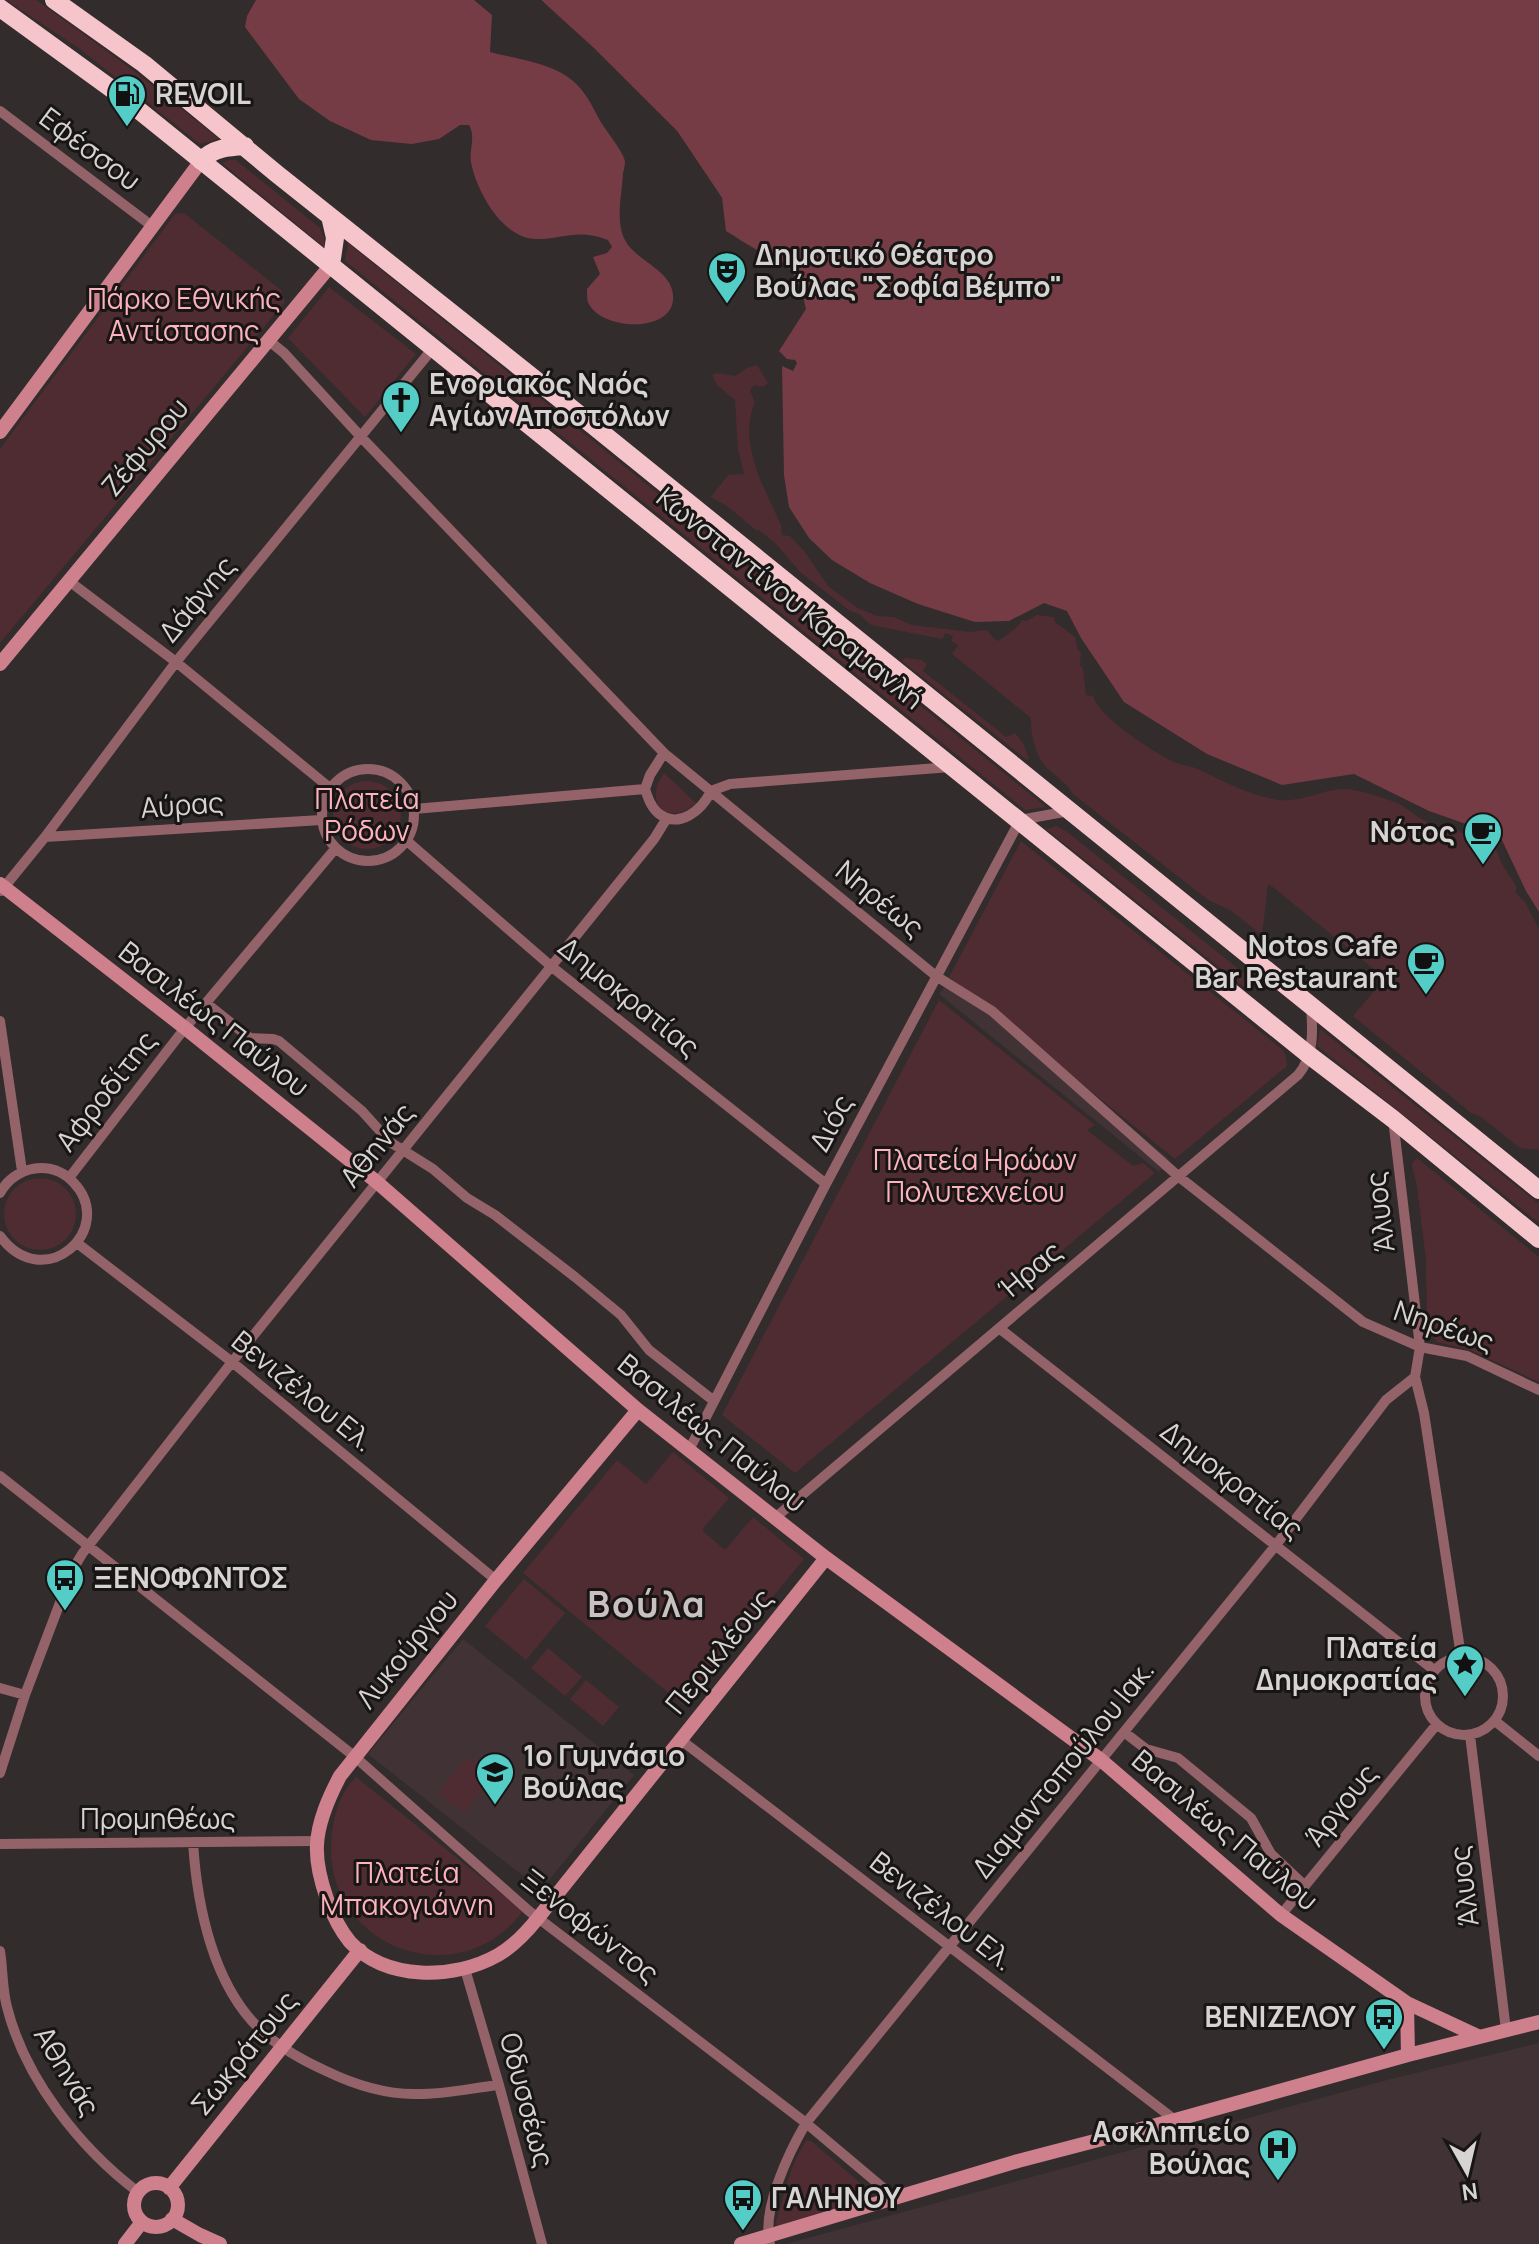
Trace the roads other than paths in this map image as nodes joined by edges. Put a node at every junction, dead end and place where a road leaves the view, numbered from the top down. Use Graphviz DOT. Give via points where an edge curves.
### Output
graph roads {
  1 [pos="54,0"];
  2 [pos="3,16"];
  3 [pos="0,111"];
  4 [pos="245,146"];
  5 [pos="201,161"];
  6 [pos="330,216"];
  7 [pos="152,226"];
  8 [pos="331,265"];
  9 [pos="268,340"];
  10 [pos="434,347"];
  11 [pos="0,432"];
  12 [pos="362,438"];
  13 [pos="69,581"];
  14 [pos="176,662"];
  15 [pos="0,664"];
  16 [pos="664,753"];
  17 [pos="953,767"];
  18 [pos="330,788"];
  19 [pos="645,789"];
  20 [pos="711,791"];
  21 [pos="414,809"];
  22 [pos="1069,811"];
  23 [pos="667,818"];
  24 [pos="321,820"];
  25 [pos="1020,820"];
  26 [pos="45,837"];
  27 [pos="407,841"];
  28 [pos="335,849"];
  29 [pos="1,888"];
  30 [pos="552,967"];
  31 [pos="936,976"];
  32 [pos="206,1003"];
  33 [pos="1311,1007"];
  34 [pos="0,1021"];
  35 [pos="185,1028"];
  36 [pos="1309,1055"];
  37 [pos="1393,1119"];
  38 [pos="403,1152"];
  39 [pos="22,1171"];
  40 [pos="1178,1176"];
  41 [pos="69,1178"];
  42 [pos="378,1183"];
  43 [pos="826,1184"];
  44 [pos="1,1187"];
  45 [pos="1539,1190"];
  46 [pos="0,1236"];
  47 [pos="1539,1239"];
  48 [pos="77,1243"];
  49 [pos="9,1248"];
  50 [pos="0,1259"];
  51 [pos="999,1328"];
  52 [pos="1420,1347"];
  53 [pos="232,1362"];
  54 [pos="1415,1377"];
  55 [pos="1539,1390"];
  56 [pos="714,1401"];
  57 [pos="638,1410"];
  58 [pos="689,1450"];
  59 [pos="0,1476"];
  60 [pos="776,1517"];
  61 [pos="1276,1545"];
  62 [pos="89,1547"];
  63 [pos="826,1558"];
  64 [pos="496,1580"];
  65 [pos="1461,1656"];
  66 [pos="1434,1670"];
  67 [pos="0,1688"];
  68 [pos="25,1695"];
  69 [pos="1495,1721"];
  70 [pos="1437,1724"];
  71 [pos="1124,1732"];
  72 [pos="1470,1735"];
  73 [pos="681,1740"];
  74 [pos="354,1756"];
  75 [pos="1539,1756"];
  76 [pos="1101,1760"];
  77 [pos="0,1773"];
  78 [pos="317,1841"];
  79 [pos="193,1842"];
  80 [pos="0,1844"];
  81 [pos="1305,1886"];
  82 [pos="1281,1915"];
  83 [pos="538,1918"];
  84 [pos="950,1948"];
  85 [pos="360,1950"];
  86 [pos="0,1951"];
  87 [pos="465,1969"];
  88 [pos="1407,2003"];
  89 [pos="3,2006"];
  90 [pos="1539,2022"];
  91 [pos="1506,2030"];
  92 [pos="1480,2037"];
  93 [pos="282,2047"];
  94 [pos="1408,2055"];
  95 [pos="499,2085"];
  96 [pos="1175,2120"];
  97 [pos="806,2123"];
  98 [pos="169,2188"];
  99 [pos="138,2192"];
  100 [pos="894,2197"];
  101 [pos="172,2219"];
  102 [pos="142,2222"];
  103 [pos="769,2240"];
  104 [pos="125,2244"];
  105 [pos="220,2244"];
  106 [pos="542,2244"];
  107 [pos="741,2244"];
  1 -- 4 [label="highway, Κωνσταντίνου Καραμανλή"];
  2 -- 5 [label="highway, Κωνσταντίνου Καραμανλή" via="98,77"];
  3 -- 7 [label="street, Εφέσσου"];
  4 -- 5 [label="highway" via="217,150"];
  4 -- 6 [label="highway, Κωνσταντίνου Καραμανλή"];
  5 -- 7 [label="street"];
  5 -- 8 [label="highway, Κωνσταντίνου Καραμανλή"];
  6 -- 8 [label="highway" via="335,238"];
  6 -- 22 [label="highway, Κωνσταντίνου Καραμανλή"];
  7 -- 11 [label="street"];
  8 -- 9 [label="street, Ζέφυρου"];
  8 -- 10 [label="highway, Κωνσταντίνου Καραμανλή"];
  9 -- 12 [label="street, Νηρέως"];
  9 -- 13 [label="street, Ζέφυρου"];
  10 -- 12 [label="street, Δάφνης"];
  10 -- 17 [label="highway, Κωνσταντίνου Καραμανλή"];
  12 -- 14 [label="street, Δάφνης"];
  12 -- 16 [label="street, Νηρέως"];
  13 -- 14 [label="street"];
  13 -- 15 [label="street, Ζέφυρου"];
  14 -- 18 [label="street"];
  14 -- 26 [label="street, Δάφνης"];
  16 -- 19 [label="street"];
  16 -- 20 [label="street, Νηρέως"];
  17 -- 20 [label="street" via="730,784"];
  17 -- 25 [label="highway, Κωνσταντίνου Καραμανλή"];
  18 -- 21 [label="street" via="353,771 380,770 403,785"];
  18 -- 24 [label="street"];
  19 -- 21 [label="street"];
  19 -- 23 [label="street" via="652,806"];
  20 -- 23 [label="street" via="687,817"];
  20 -- 31 [label="street, Νηρέως"];
  21 -- 27 [label="street"];
  22 -- 25 [label="street"];
  22 -- 33 [label="highway, Κωνσταντίνου Καραμανλή"];
  23 -- 30 [label="street, Αθηνάς"];
  24 -- 26 [label="street, Αύρας"];
  24 -- 28 [label="street"];
  25 -- 31 [label="street, Διός"];
  25 -- 36 [label="highway, Κωνσταντίνου Καραμανλή"];
  26 -- 29 [label="street, Δάφνης"];
  27 -- 28 [label="street" via="395,853 367,862"];
  27 -- 30 [label="street, Δημοκρατίας"];
  28 -- 32 [label="street, Αφροδίτης"];
  29 -- 35 [label="street, Βασιλέως Παύλου"];
  30 -- 38 [label="street, Αθηνάς"];
  30 -- 43 [label="street, Δημοκρατίας"];
  31 -- 40 [label="street, Νηρέως" via="992,1011"];
  31 -- 43 [label="street, Διός"];
  32 -- 35 [label="street, Αφροδίτης"];
  32 -- 38 [label="street" via="250,1038 279,1041"];
  33 -- 36 [label="street"];
  33 -- 45 [label="highway, Κωνσταντίνου Καραμανλή"];
  34 -- 39 [label="street"];
  35 -- 41 [label="street, Αφροδίτης"];
  35 -- 42 [label="street, Βασιλέως Παύλου"];
  36 -- 37 [label="highway, Κωνσταντίνου Καραμανλή"];
  36 -- 40 [label="street, Ήρας" via="1298,1075"];
  37 -- 47 [label="highway, Κωνσταντίνου Καραμανλή"];
  37 -- 52 [label="street, Άλυος"];
  38 -- 42 [label="street, Αθηνάς"];
  38 -- 56 [label="street" via="575,1277 621,1315 649,1350"];
  39 -- 41 [label="street" via="47,1168"];
  39 -- 44 [label="street"];
  40 -- 51 [label="street, Ήρας"];
  40 -- 52 [label="street, Νηρέως" via="1363,1322"];
  41 -- 48 [label="street" via="85,1200 87,1214"];
  42 -- 53 [label="street, Αθηνάς"];
  42 -- 57 [label="street, Βασιλέως Παύλου"];
  43 -- 56 [label="street, Διός"];
  46 -- 49 [label="street"];
  48 -- 49 [label="street" via="53,1259 25,1258"];
  48 -- 53 [label="street, Βενιζέλου Ελ."];
  49 -- 50 [label="street"];
  51 -- 60 [label="street, Ήρας"];
  51 -- 61 [label="street, Δημοκρατίας"];
  52 -- 54 [label="street"];
  52 -- 55 [label="street, Νηρέως" via="1467,1356"];
  53 -- 62 [label="street, Αθηνάς"];
  53 -- 64 [label="street, Βενιζέλου Ελ."];
  54 -- 61 [label="street, Διαμαντοπούλου Ιακ." via="1386,1400"];
  54 -- 65 [label="street"];
  56 -- 58 [label="street, Διός"];
  57 -- 58 [label="street, Βασιλέως Παύλου"];
  57 -- 64 [label="street, Λυκούργου"];
  58 -- 60 [label="street, Βασιλέως Παύλου"];
  59 -- 62 [label="street, Ξενοφώντος"];
  60 -- 63 [label="street, Βασιλέως Παύλου"];
  61 -- 66 [label="street, Δημοκρατίας"];
  61 -- 71 [label="street, Διαμαντοπούλου Ιακ."];
  62 -- 68 [label="street, Αθηνάς" via="72,1571"];
  62 -- 74 [label="street, Ξενοφώντος"];
  63 -- 73 [label="street, Περικλέους"];
  63 -- 76 [label="street, Βασιλέως Παύλου"];
  64 -- 74 [label="street, Λυκούργου"];
  65 -- 66 [label="street"];
  65 -- 69 [label="street" via="1486,1663 1502,1683 1504,1696"];
  66 -- 70 [label="street" via="1425,1692"];
  67 -- 68 [label="street"];
  68 -- 77 [label="street, Αθηνάς"];
  69 -- 72 [label="street"];
  69 -- 75 [label="street"];
  70 -- 72 [label="street"];
  70 -- 81 [label="street, Άργους"];
  71 -- 76 [label="street, Διαμαντοπούλου Ιακ."];
  71 -- 81 [label="street" via="1146,1749 1178,1758 1251,1818 1271,1854"];
  72 -- 91 [label="street, Άλυος"];
  73 -- 83 [label="street, Περικλέους"];
  73 -- 84 [label="street, Βενιζέλου Ελ."];
  74 -- 78 [label="street, Λυκούργου" via="330,1795"];
  74 -- 83 [label="street, Ξενοφώντος"];
  76 -- 82 [label="street, Βασιλέως Παύλου"];
  76 -- 84 [label="street, Διαμαντοπούλου Ιακ."];
  78 -- 79 [label="street, Προμηθέως"];
  78 -- 85 [label="street, Λυκούργου" via="328,1903"];
  79 -- 80 [label="street, Προμηθέως"];
  79 -- 93 [label="street" via="200,1904 224,1979 245,2013"];
  81 -- 82 [label="street, Άργους"];
  82 -- 88 [label="street, Βασιλέως Παύλου"];
  83 -- 87 [label="street, Περικλέους" via="514,1944"];
  83 -- 97 [label="street, Ξενοφώντος"];
  84 -- 96 [label="street, Βενιζέλου Ελ."];
  84 -- 97 [label="street, Διαμαντοπούλου Ιακ."];
  85 -- 87 [label="street, Περικλέους" via="382,1963 417,1972"];
  85 -- 93 [label="street, Σωκράτους"];
  86 -- 89 [label="street, Αθηνάς"];
  87 -- 95 [label="street, Οδυσσέως"];
  88 -- 92 [label="street, Βασιλέως Παύλου"];
  88 -- 94 [label="street"];
  89 -- 99 [label="street, Αθηνάς" via="32,2069 64,2117 104,2165"];
  90 -- 91 [label="street"];
  91 -- 92 [label="street"];
  92 -- 94 [label="street"];
  93 -- 95 [label="street" via="369,2088 413,2094"];
  93 -- 98 [label="street, Σωκράτους"];
  94 -- 96 [label="street"];
  95 -- 106 [label="street, Οδυσσέως"];
  96 -- 100 [label="street"];
  97 -- 100 [label="street, Ξενοφώντος"];
  97 -- 103 [label="street, Διαμαντοπούλου Ιακ." via="788,2155 768,2219"];
  98 -- 99 [label="street" via="153,2183"];
  98 -- 101 [label="street" via="177,2206"];
  99 -- 102 [label="street" via="134,2208"];
  100 -- 103 [label="street"];
  101 -- 102 [label="street" via="161,2226"];
  101 -- 105 [label="street"];
  102 -- 104 [label="street"];
  103 -- 107 [label="street"];
}
